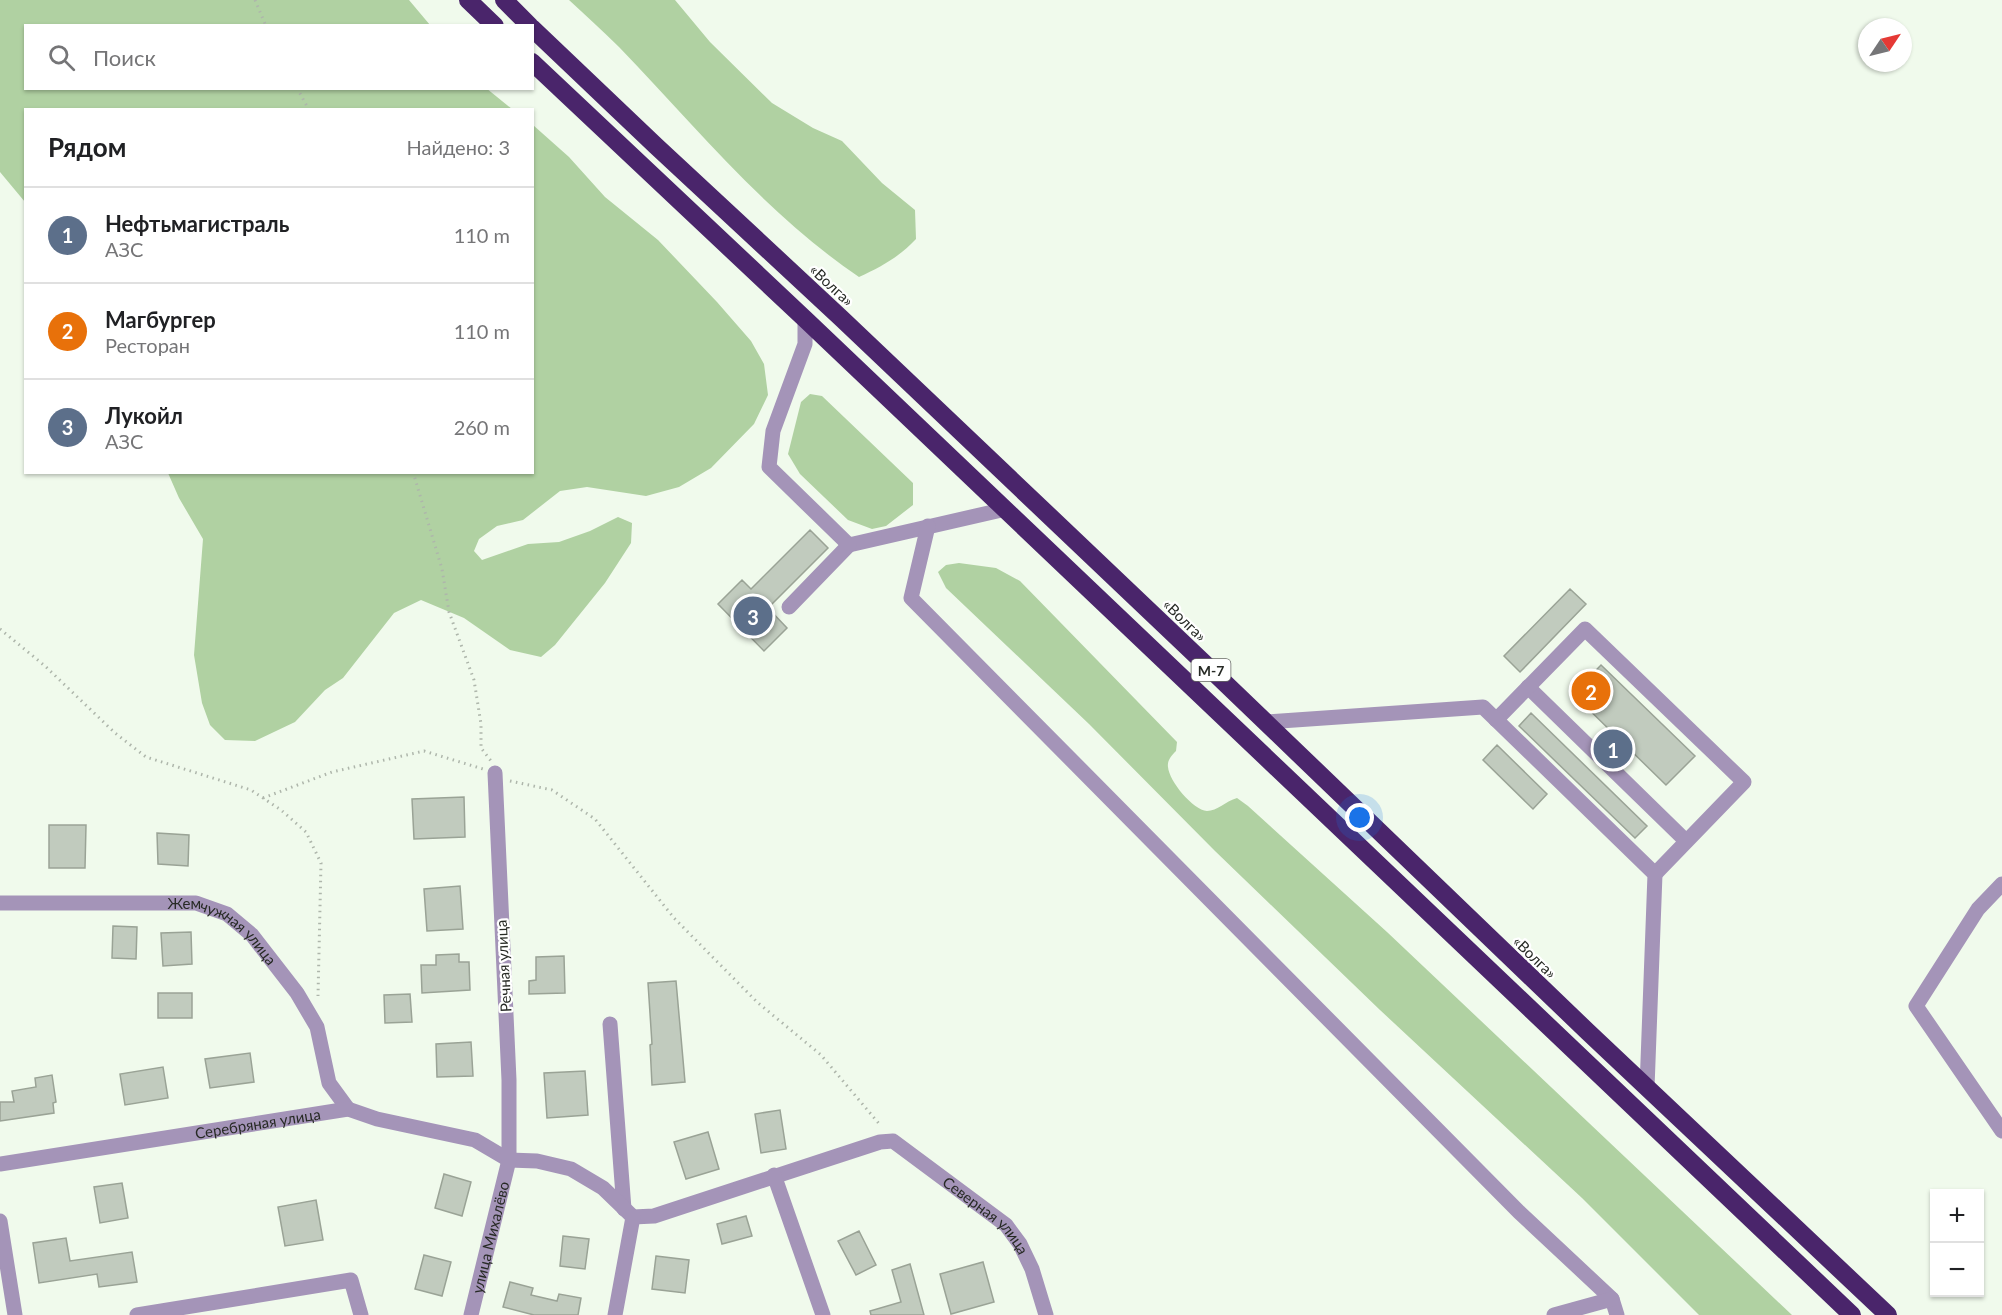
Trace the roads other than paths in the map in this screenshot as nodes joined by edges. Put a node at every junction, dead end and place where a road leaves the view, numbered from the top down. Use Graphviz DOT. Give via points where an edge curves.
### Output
graph roads {
  1 [pos="468,0"];
  2 [pos="504,0"];
  3 [pos="493,24"];
  4 [pos="528,24"];
  5 [pos="534,30"];
  6 [pos="534,64"];
  7 [pos="805,319"];
  8 [pos="1005,509"];
  9 [pos="928,526"];
  10 [pos="849,545"];
  11 [pos="789,607"];
  12 [pos="1528,687"];
  13 [pos="1496,720"];
  14 [pos="1266,722"];
  15 [pos="495,773"];
  16 [pos="1686,841"];
  17 [pos="1655,874"];
  18 [pos="2002,884"];
  19 [pos="0,903"];
  20 [pos="610,1024"];
  21 [pos="1647,1088"];
  22 [pos="348,1109"];
  23 [pos="2002,1131"];
  24 [pos="509,1160"];
  25 [pos="0,1164"];
  26 [pos="774,1175"];
  27 [pos="628,1213"];
  28 [pos="0,1221"];
  29 [pos="1612,1299"];
  30 [pos="15,1315"];
  31 [pos="137,1315"];
  32 [pos="361,1315"];
  33 [pos="471,1315"];
  34 [pos="615,1315"];
  35 [pos="823,1315"];
  36 [pos="1046,1315"];
  37 [pos="1554,1315"];
  38 [pos="1617,1315"];
  39 [pos="1852,1315"];
  40 [pos="1888,1315"];
  1 -- 3 [label="highway"];
  2 -- 4 [label="highway, «Волга» / М-7"];
  5 -- 14 [label="highway, «Волга» / М-7"];
  6 -- 7 [label="highway, М-7"];
  7 -- 8 [label="highway, М-7"];
  7 -- 10 [label="street" via="805,344 773,431 769,467"];
  8 -- 9 [label="street"];
  8 -- 39 [label="highway, М-7"];
  9 -- 10 [label="street"];
  9 -- 29 [label="street" via="911,598 1519,1212"];
  10 -- 11 [label="street"];
  12 -- 13 [label="street"];
  12 -- 16 [label="street"];
  12 -- 16 [label="street" via="1585,628 1743,782"];
  13 -- 14 [label="street" via="1483,707"];
  13 -- 17 [label="street"];
  14 -- 21 [label="highway, «Волга» / М-7"];
  15 -- 24 [label="street, Речная улица"];
  16 -- 17 [label="street"];
  17 -- 21 [label="street"];
  18 -- 23 [label="street" via="1978,909 1916,1006"];
  19 -- 22 [label="street, Жемчужная улица" via="195,903 227,914 252,935 297,993 317,1026 330,1083"];
  20 -- 27 [label="street"];
  21 -- 40 [label="highway, «Волга» / М-7"];
  22 -- 24 [label="street, Серебряная улица" via="475,1140"];
  22 -- 25 [label="street, Серебряная улица"];
  24 -- 27 [label="street" via="537,1161 571,1169 603,1188"];
  24 -- 33 [label="street, улица Михалёво"];
  26 -- 27 [label="street" via="654,1215"];
  26 -- 35 [label="street"];
  26 -- 36 [label="street, Северная улица" via="893,1141 1006,1226 1032,1269"];
  27 -- 34 [label="street"];
  28 -- 30 [label="street"];
  29 -- 37 [label="street"];
  29 -- 38 [label="street"];
  31 -- 32 [label="street" via="351,1280"];
}
